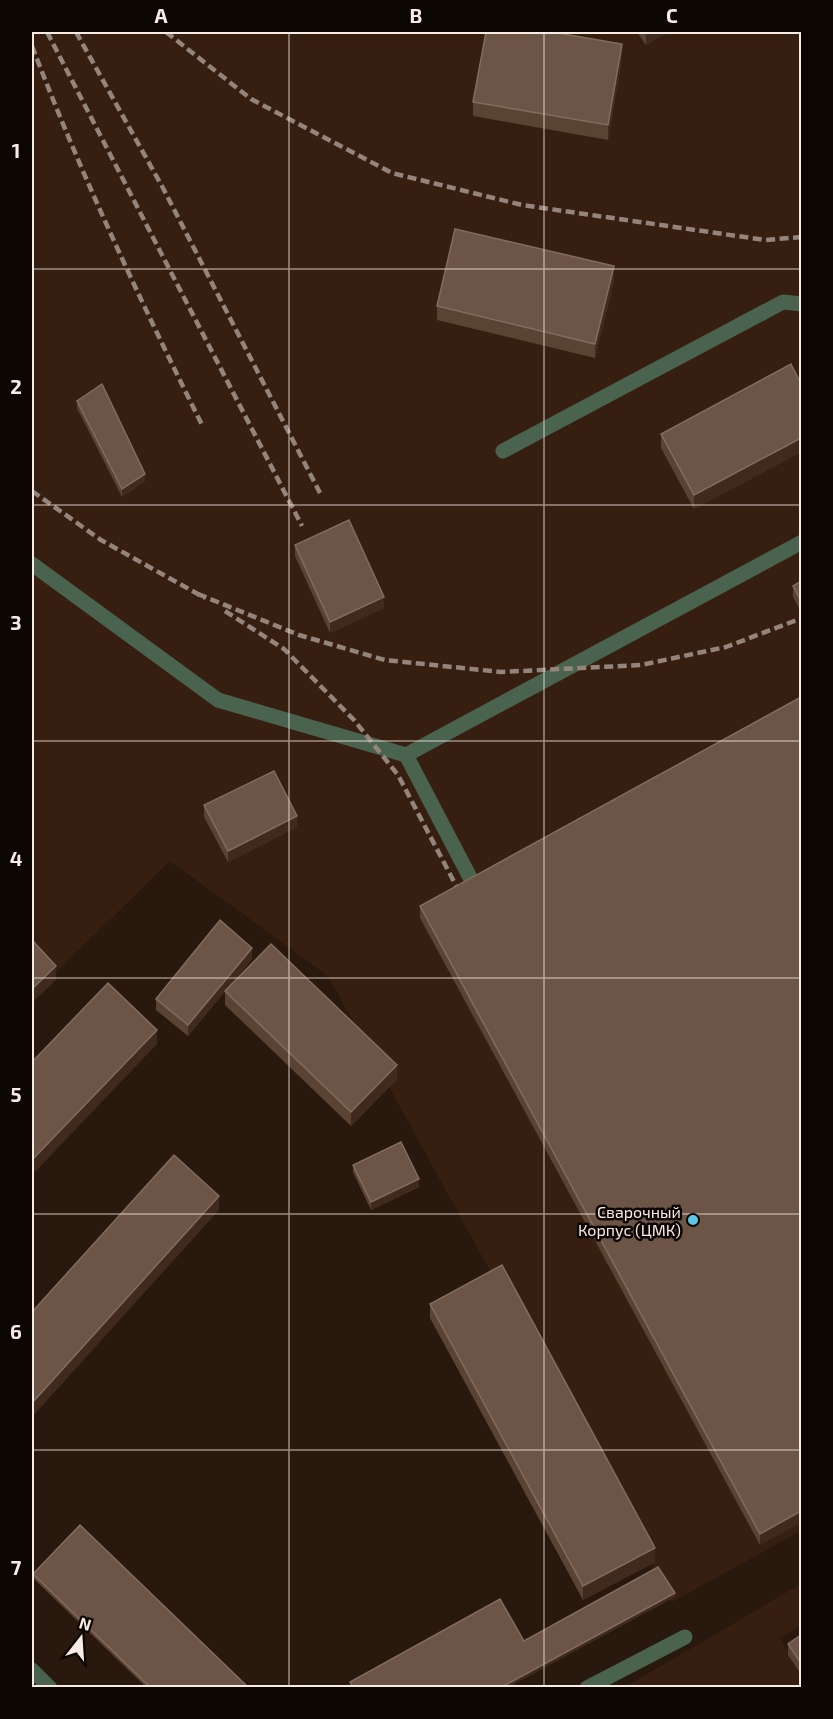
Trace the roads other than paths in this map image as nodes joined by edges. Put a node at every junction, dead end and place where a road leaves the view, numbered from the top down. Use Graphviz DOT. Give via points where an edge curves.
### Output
graph roads {
  1 [pos="801,304"];
  2 [pos="503,451"];
  3 [pos="801,542"];
  4 [pos="32,564"];
  5 [pos="406,755"];
  6 [pos="475,887"];
  7 [pos="685,1637"];
  8 [pos="32,1670"];
  9 [pos="50,1688"];
  10 [pos="587,1688"];
  1 -- 2 [label="street" via="783,302"];
  3 -- 5 [label="street"];
  4 -- 5 [label="street" via="218,700"];
  5 -- 6 [label="street"];
  7 -- 10 [label="street"];
  8 -- 9 [label="street"];
}
